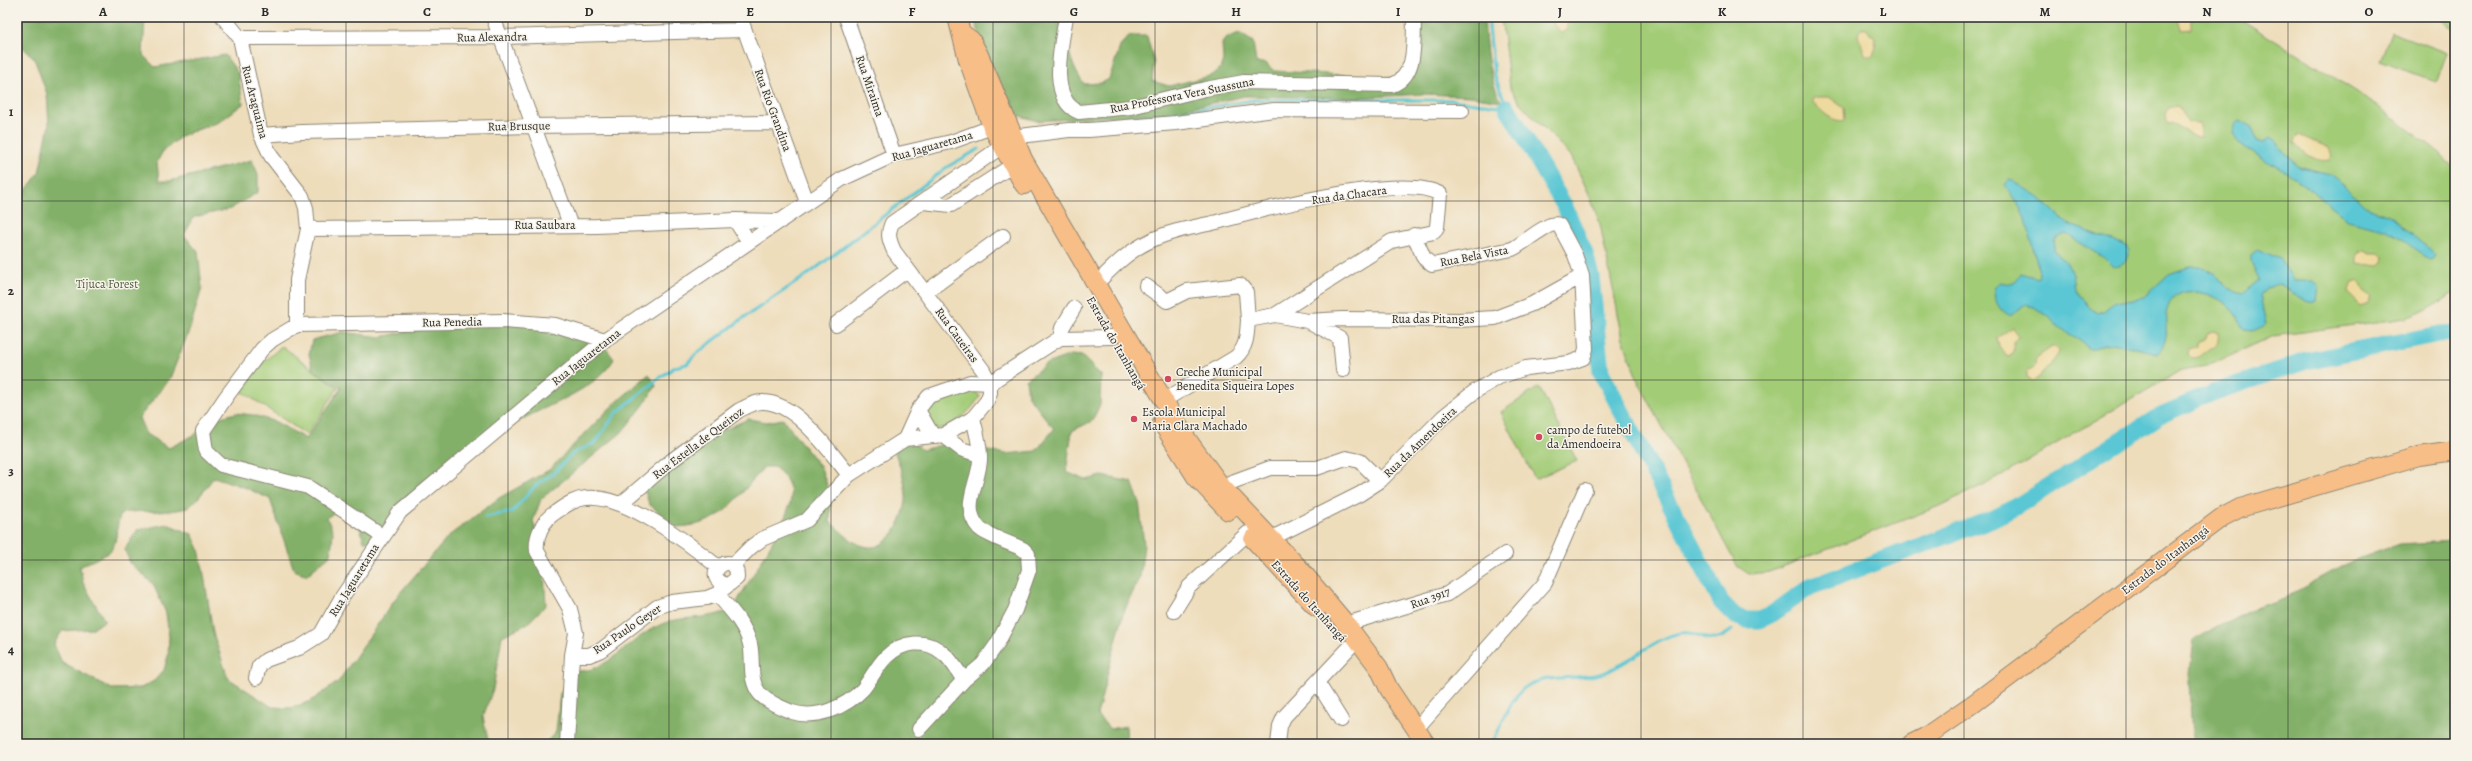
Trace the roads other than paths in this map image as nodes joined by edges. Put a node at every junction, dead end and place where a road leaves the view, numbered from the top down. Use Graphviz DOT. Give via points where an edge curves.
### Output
graph roads {
  1 [pos="223,17"];
  2 [pos="493,17"];
  3 [pos="846,17"];
  4 [pos="956,17"];
  5 [pos="1066,17"];
  6 [pos="1414,17"];
  7 [pos="742,24"];
  8 [pos="962,34"];
  9 [pos="499,37"];
  10 [pos="240,38"];
  11 [pos="1462,111"];
  12 [pos="777,123"];
  13 [pos="532,126"];
  14 [pos="992,127"];
  15 [pos="261,135"];
  16 [pos="1007,142"];
  17 [pos="894,155"];
  18 [pos="1018,162"];
  19 [pos="956,179"];
  20 [pos="967,196"];
  21 [pos="807,202"];
  22 [pos="923,202"];
  23 [pos="735,220"];
  24 [pos="782,221"];
  25 [pos="570,224"];
  26 [pos="308,229"];
  27 [pos="1414,235"];
  28 [pos="1003,236"];
  29 [pos="749,242"];
  30 [pos="907,270"];
  31 [pos="1582,276"];
  32 [pos="1096,284"];
  33 [pos="1146,286"];
  34 [pos="926,292"];
  35 [pos="1074,308"];
  36 [pos="1275,315"];
  37 [pos="1248,320"];
  38 [pos="1307,321"];
  39 [pos="836,324"];
  40 [pos="297,325"];
  41 [pos="1113,337"];
  42 [pos="1060,338"];
  43 [pos="605,340"];
  44 [pos="972,357"];
  45 [pos="1343,370"];
  46 [pos="990,383"];
  47 [pos="959,385"];
  48 [pos="1163,401"];
  49 [pos="918,410"];
  50 [pos="973,418"];
  51 [pos="938,436"];
  52 [pos="905,439"];
  53 [pos="2455,451"];
  54 [pos="980,455"];
  55 [pos="849,475"];
  56 [pos="1380,481"];
  57 [pos="1222,486"];
  58 [pos="1586,490"];
  59 [pos="621,504"];
  60 [pos="1248,533"];
  61 [pos="382,536"];
  62 [pos="1270,539"];
  63 [pos="1505,554"];
  64 [pos="733,565"];
  65 [pos="718,568"];
  66 [pos="722,589"];
  67 [pos="1174,611"];
  68 [pos="1346,624"];
  69 [pos="1350,647"];
  70 [pos="572,655"];
  71 [pos="256,678"];
  72 [pos="964,680"];
  73 [pos="1317,682"];
  74 [pos="1389,689"];
  75 [pos="1341,720"];
  76 [pos="919,729"];
  77 [pos="1416,729"];
  78 [pos="567,744"];
  79 [pos="1278,744"];
  80 [pos="1426,744"];
  81 [pos="1911,744"];
  1 -- 10 [label="street, Rua Araguaima"];
  2 -- 9 [label="street"];
  3 -- 17 [label="street, Rua Miraima"];
  4 -- 8 [label="main road, Estrada do Itanhangá"];
  5 -- 6 [label="street, Rua Professora Vera Suassuna" via="1058,69 1067,103 1079,112 1131,107 1206,89 1262,81 1392,85 1408,74"];
  7 -- 9 [label="street, Rua Alexandra"];
  7 -- 12 [label="street, Rua Rio Grandina"];
  8 -- 14 [label="main road, Estrada do Itanhangá" via="968,60"];
  8 -- 16 [label="main road, Estrada do Itanhangá" via="971,40 979,55"];
  9 -- 10 [label="street, Rua Alexandra"];
  9 -- 13 [label="street"];
  10 -- 15 [label="street, Rua Araguaima"];
  11 -- 16 [label="street" via="1274,110 1176,123 1069,130"];
  12 -- 13 [label="street, Rua Brusque"];
  12 -- 21 [label="street, Rua Rio Grandina"];
  13 -- 15 [label="street, Rua Brusque"];
  13 -- 25 [label="street"];
  14 -- 16 [label="main road, Estrada do Itanhangá"];
  14 -- 17 [label="street, Rua Jaguaretama" via="951,142"];
  15 -- 26 [label="street, Rua Araguaima" via="271,156 302,196"];
  16 -- 18 [label="main road, Estrada do Itanhangá"];
  16 -- 19 [label="street, Rua Caueiras"];
  17 -- 21 [label="street, Rua Jaguaretama" via="842,179"];
  18 -- 20 [label="street"];
  18 -- 32 [label="main road, Estrada do Itanhangá"];
  18 -- 41 [label="main road, Estrada do Itanhangá"];
  19 -- 20 [label="street"];
  19 -- 22 [label="street, Rua Caueiras"];
  20 -- 22 [label="street" via="951,205"];
  21 -- 24 [label="street, Rua Jaguaretama"];
  22 -- 30 [label="street, Rua Caueiras" via="892,223 889,230 888,238"];
  23 -- 24 [label="street, Rua Saubara"];
  23 -- 25 [label="street, Rua Saubara" via="597,226"];
  23 -- 29 [label="street"];
  24 -- 29 [label="street, Rua Jaguaretama"];
  25 -- 26 [label="street, Rua Saubara"];
  26 -- 40 [label="street, Rua Araguaima" via="297,280"];
  27 -- 31 [label="street, Rua Bela Vista" via="1424,258 1432,264 1512,250 1556,224 1559,225 1575,255"];
  27 -- 32 [label="street, Rua da Chacara" via="1428,234 1437,227 1440,194 1417,188 1360,191 1273,208 1158,238 1134,249"];
  27 -- 36 [label="street, Rua da Chacara" via="1392,241"];
  28 -- 34 [label="street"];
  29 -- 43 [label="street, Rua Jaguaretama"];
  30 -- 34 [label="street, Rua Caueiras"];
  30 -- 39 [label="street"];
  31 -- 38 [label="street, Rua das Pitangas" via="1532,304 1495,318"];
  31 -- 56 [label="street, Rua da Amendoeira" via="1586,349 1583,358 1573,362 1526,368 1499,377 1474,392 1443,417"];
  32 -- 48 [label="main road, Estrada do Itanhangá"];
  33 -- 37 [label="street" via="1167,301 1188,291 1240,285 1246,292"];
  34 -- 44 [label="street, Rua Caueiras"];
  35 -- 42 [label="street" via="1062,328"];
  36 -- 37 [label="street, Rua da Chacara"];
  36 -- 38 [label="street, Rua das Pitangas"];
  37 -- 48 [label="street" via="1243,351"];
  38 -- 45 [label="street" via="1340,338"];
  40 -- 43 [label="street, Rua Penedia" via="503,321 554,325"];
  40 -- 61 [label="street" via="262,349 226,397 203,431 206,451 221,465 308,487"];
  41 -- 42 [label="street"];
  41 -- 60 [label="main road, Estrada do Itanhangá" via="1196,477"];
  42 -- 46 [label="street"];
  43 -- 61 [label="street, Rua Jaguaretama" via="423,490 400,512"];
  44 -- 46 [label="street, Rua Caueiras"];
  44 -- 47 [label="street" via="968,372"];
  46 -- 47 [label="street" via="970,382"];
  46 -- 50 [label="street" via="987,401"];
  47 -- 49 [label="street" via="929,396"];
  48 -- 57 [label="main road, Estrada do Itanhangá" via="1184,435"];
  49 -- 51 [label="street"];
  49 -- 52 [label="street"];
  50 -- 51 [label="street"];
  50 -- 54 [label="street"];
  51 -- 52 [label="street"];
  51 -- 54 [label="street" via="961,449"];
  52 -- 55 [label="street"];
  53 -- 81 [label="main road, Estrada do Itanhangá" via="2411,458 2240,508 2221,518 1972,704 1925,738"];
  54 -- 72 [label="street" via="970,507 975,522 980,529 1023,549 1028,554 1029,570 1015,610 997,644 982,664"];
  55 -- 59 [label="street, Rua Estella de Queiroz" via="823,443 789,410 764,402 750,404 738,411 671,461"];
  55 -- 64 [label="street" via="807,520 762,539"];
  56 -- 57 [label="street, Rua da Amendoeira" via="1360,461 1346,458 1317,468 1270,468"];
  56 -- 62 [label="street, Rua da Amendoeira" via="1354,497"];
  57 -- 62 [label="main road, Estrada do Itanhangá"];
  58 -- 77 [label="street" via="1545,583"];
  59 -- 65 [label="street" via="686,540"];
  59 -- 70 [label="street" via="597,498 576,500 553,514 536,541 537,551 570,609 576,633"];
  60 -- 67 [label="street" via="1189,587"];
  60 -- 69 [label="main road, Estrada do Itanhangá"];
  61 -- 71 [label="street, Rua Jaguaretama" via="320,634 305,646 266,660 259,666"];
  62 -- 68 [label="main road, Estrada do Itanhangá" via="1299,568"];
  63 -- 68 [label="street, Rua 3917" via="1447,594"];
  64 -- 65 [label="street" via="727,563"];
  64 -- 66 [label="street" via="737,571 737,578"];
  65 -- 66 [label="street" via="716,577"];
  66 -- 70 [label="street, Rua Paulo Geyer" via="707,598 672,602 657,607 601,650 589,655"];
  66 -- 72 [label="street" via="750,645 753,681 760,694 781,708 803,716 830,711 862,690 886,658 909,644 932,646 944,654"];
  68 -- 74 [label="main road, Estrada do Itanhangá" via="1379,668"];
  69 -- 73 [label="street"];
  69 -- 74 [label="main road, Estrada do Itanhangá" via="1371,675"];
  70 -- 78 [label="street"];
  72 -- 76 [label="street"];
  73 -- 75 [label="street"];
  73 -- 79 [label="street" via="1284,717"];
  74 -- 77 [label="main road, Estrada do Itanhangá"];
  77 -- 80 [label="main road, Estrada do Itanhangá"];
}
